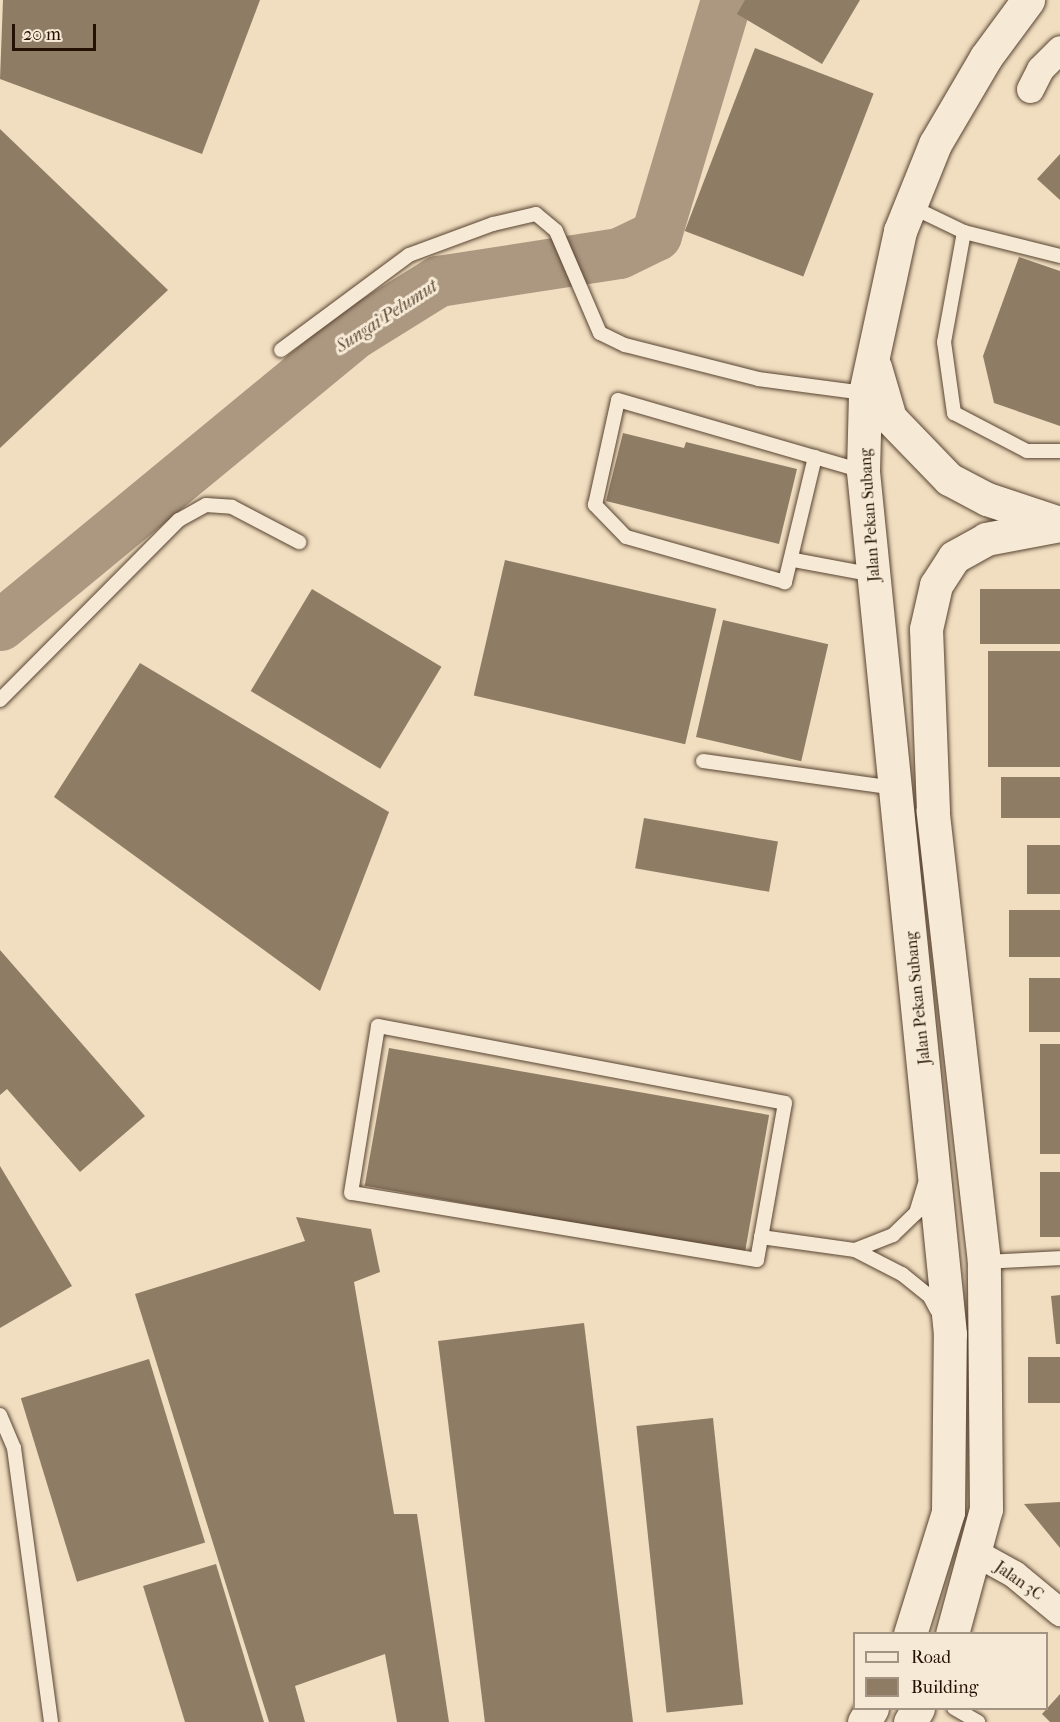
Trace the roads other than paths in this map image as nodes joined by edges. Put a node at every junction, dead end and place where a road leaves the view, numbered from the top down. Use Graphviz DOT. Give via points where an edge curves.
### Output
graph roads {
  1 [pos="1028,0"];
  2 [pos="1060,49"];
  3 [pos="1030,89"];
  4 [pos="910,206"];
  5 [pos="964,232"];
  6 [pos="1060,256"];
  7 [pos="281,350"];
  8 [pos="873,359"];
  9 [pos="865,393"];
  10 [pos="1060,452"];
  11 [pos="815,457"];
  12 [pos="864,471"];
  13 [pos="1060,524"];
  14 [pos="298,542"];
  15 [pos="794,560"];
  16 [pos="874,575"];
  17 [pos="0,700"];
  18 [pos="703,761"];
  19 [pos="898,788"];
  20 [pos="933,1156"];
  21 [pos="761,1237"];
  22 [pos="855,1250"];
  23 [pos="1060,1258"];
  24 [pos="984,1262"];
  25 [pos="950,1334"];
  26 [pos="0,1415"];
  27 [pos="976,1552"];
  28 [pos="1060,1612"];
  29 [pos="911,1632"];
  30 [pos="953,1632"];
  31 [pos="957,1710"];
  32 [pos="51,1722"];
  33 [pos="978,1722"];
  1 -- 4 [label="main road, Jalan Pekan Subang" via="986,57 935,144"];
  2 -- 3 [label="street" via="1040,69"];
  4 -- 5 [label="lane"];
  4 -- 8 [label="main road, Jalan Pekan Subang" via="900,231"];
  5 -- 6 [label="lane"];
  5 -- 10 [label="lane" via="944,342 954,413 1027,451"];
  7 -- 9 [label="lane" via="409,255 493,224 536,214 556,231 600,333 625,345 758,379"];
  8 -- 9 [label="main road, Jalan Pekan Subang"];
  8 -- 13 [label="main road, Jalan Pekan Subang" via="890,418 949,479 987,499"];
  9 -- 12 [label="main road, Jalan Pekan Subang"];
  11 -- 12 [label="lane"];
  11 -- 15 [label="lane"];
  11 -- 15 [label="lane" via="618,400 595,505 626,537 774,579 785,582"];
  12 -- 16 [label="main road, Jalan Pekan Subang"];
  13 -- 24 [label="main road, Jalan Pekan Subang" via="986,539 954,557 936,585 926,629 933,812"];
  14 -- 17 [label="lane" via="232,507 206,505 179,520"];
  15 -- 16 [label="lane"];
  16 -- 19 [label="main road, Jalan Pekan Subang"];
  18 -- 19 [label="lane"];
  19 -- 20 [label="main road, Jalan Pekan Subang"];
  20 -- 22 [label="lane" via="916,1213 893,1235"];
  20 -- 25 [label="main road, Jalan Pekan Subang"];
  21 -- 21 [label="lane" via="757,1260 351,1193 378,1026 785,1103"];
  21 -- 22 [label="lane"];
  22 -- 25 [label="lane" via="902,1274 930,1296"];
  23 -- 24 [label="lane"];
  24 -- 27 [label="main road, Jalan Pekan Subang" via="986,1509"];
  25 -- 29 [label="main road, Jalan Pekan Subang" via="948,1512"];
  26 -- 32 [label="lane" via="14,1448"];
  27 -- 28 [label="street, Jalan 3C" via="1014,1574"];
  27 -- 30 [label="main road, Jalan Pekan Subang"];
  31 -- 33 [label="lane"];
}
